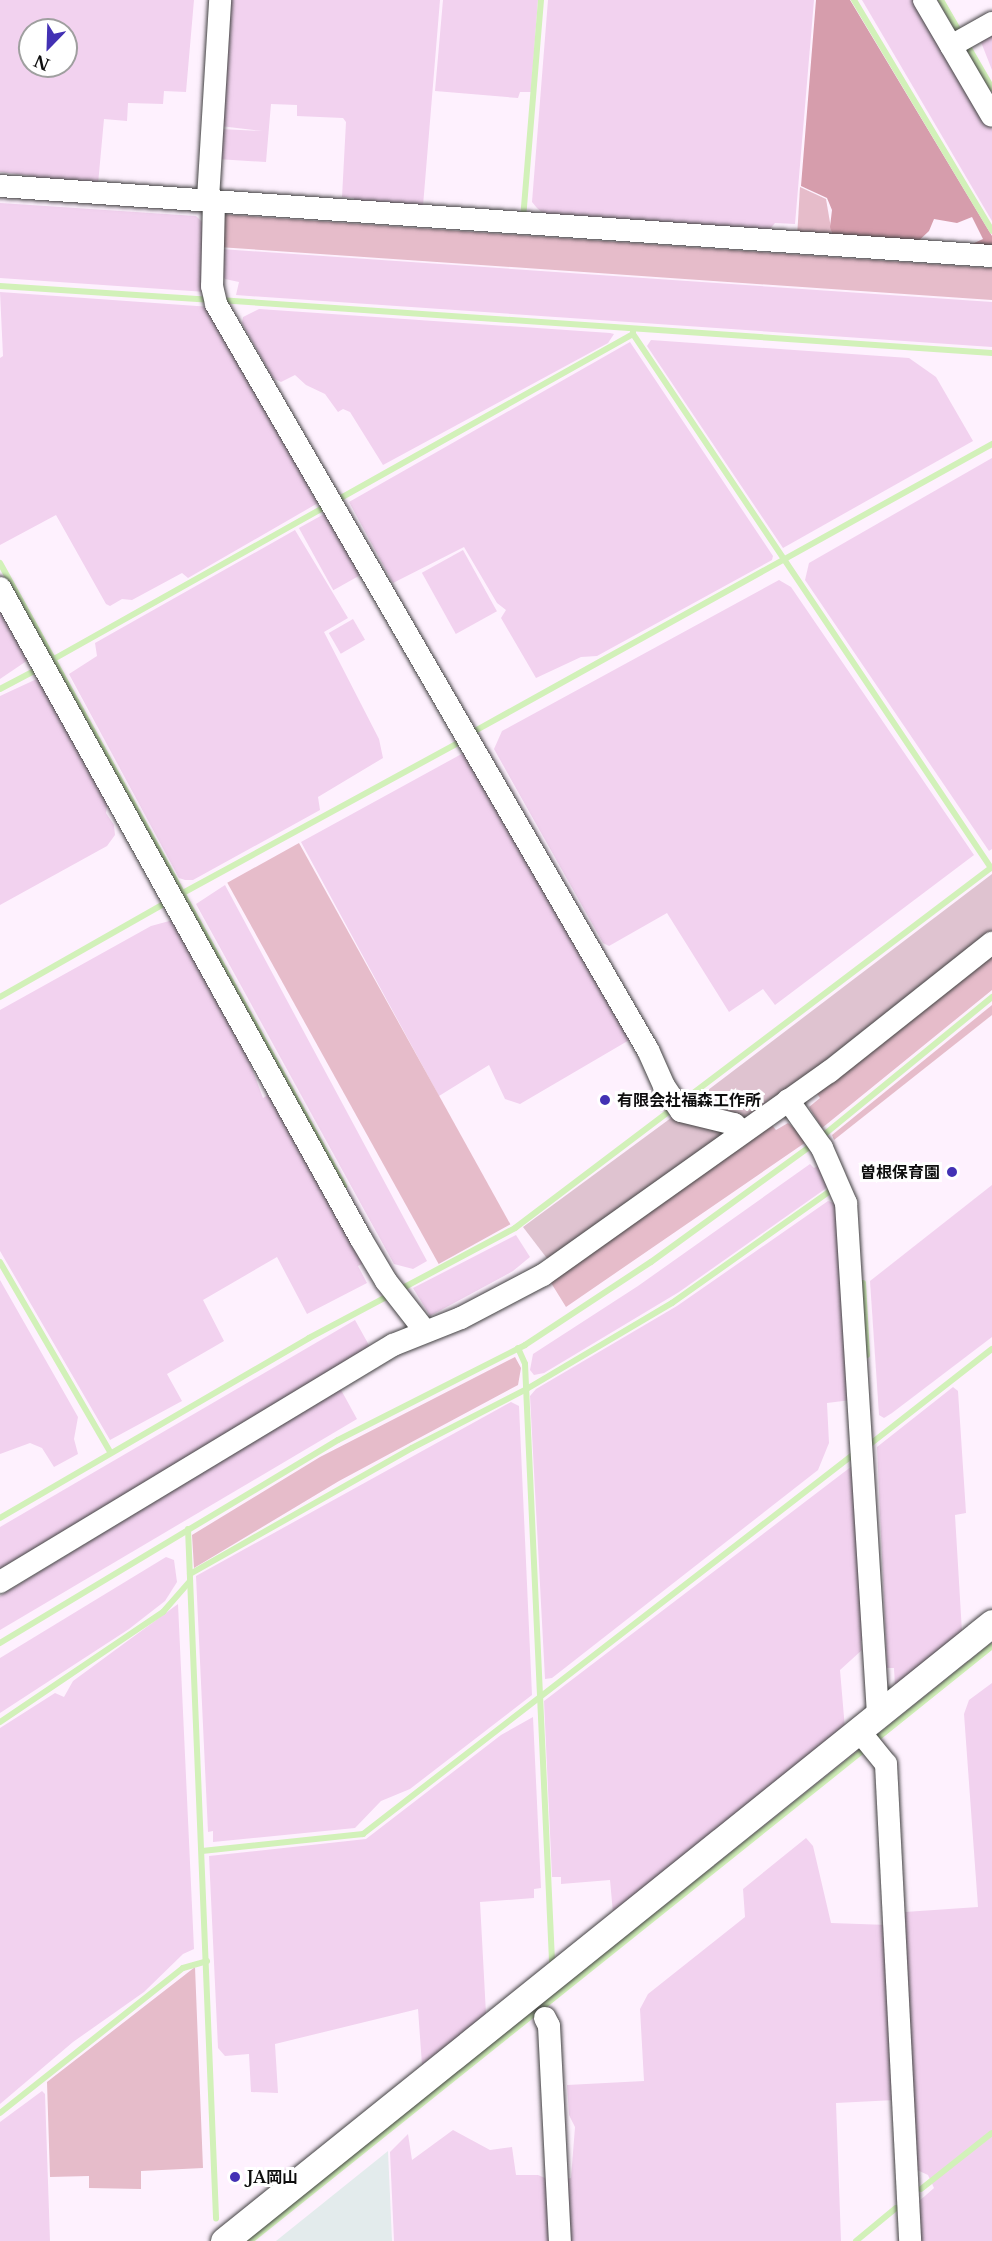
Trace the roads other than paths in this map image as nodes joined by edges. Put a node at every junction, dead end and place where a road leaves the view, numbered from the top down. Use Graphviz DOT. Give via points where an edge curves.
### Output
graph roads {
  1 [pos="220,0"];
  2 [pos="924,0"];
  3 [pos="992,23"];
  4 [pos="960,41"];
  5 [pos="992,116"];
  6 [pos="0,186"];
  7 [pos="212,205"];
  8 [pos="992,256"];
  9 [pos="0,588"];
  10 [pos="992,943"];
  11 [pos="788,1100"];
  12 [pos="743,1132"];
  13 [pos="425,1331"];
  14 [pos="0,1582"];
  15 [pos="992,1623"];
  16 [pos="869,1733"];
  17 [pos="545,2018"];
  18 [pos="224,2241"];
  19 [pos="560,2241"];
  20 [pos="910,2241"];
  1 -- 7 [label="street"];
  2 -- 4 [label="street"];
  3 -- 4 [label="street"];
  4 -- 5 [label="street"];
  6 -- 7 [label="street"];
  7 -- 8 [label="street" via="522,221"];
  7 -- 12 [label="street" via="214,300 679,1107 734,1124"];
  9 -- 13 [label="street" via="394,1291"];
  10 -- 11 [label="street"];
  11 -- 12 [label="street"];
  11 -- 16 [label="street" via="819,1142 842,1187 849,1227"];
  12 -- 13 [label="street" via="543,1275 461,1318"];
  13 -- 14 [label="street" via="393,1345"];
  15 -- 16 [label="street"];
  16 -- 18 [label="street"];
  16 -- 20 [label="street" via="886,1764"];
  17 -- 19 [label="street" via="549,2026"];
}
